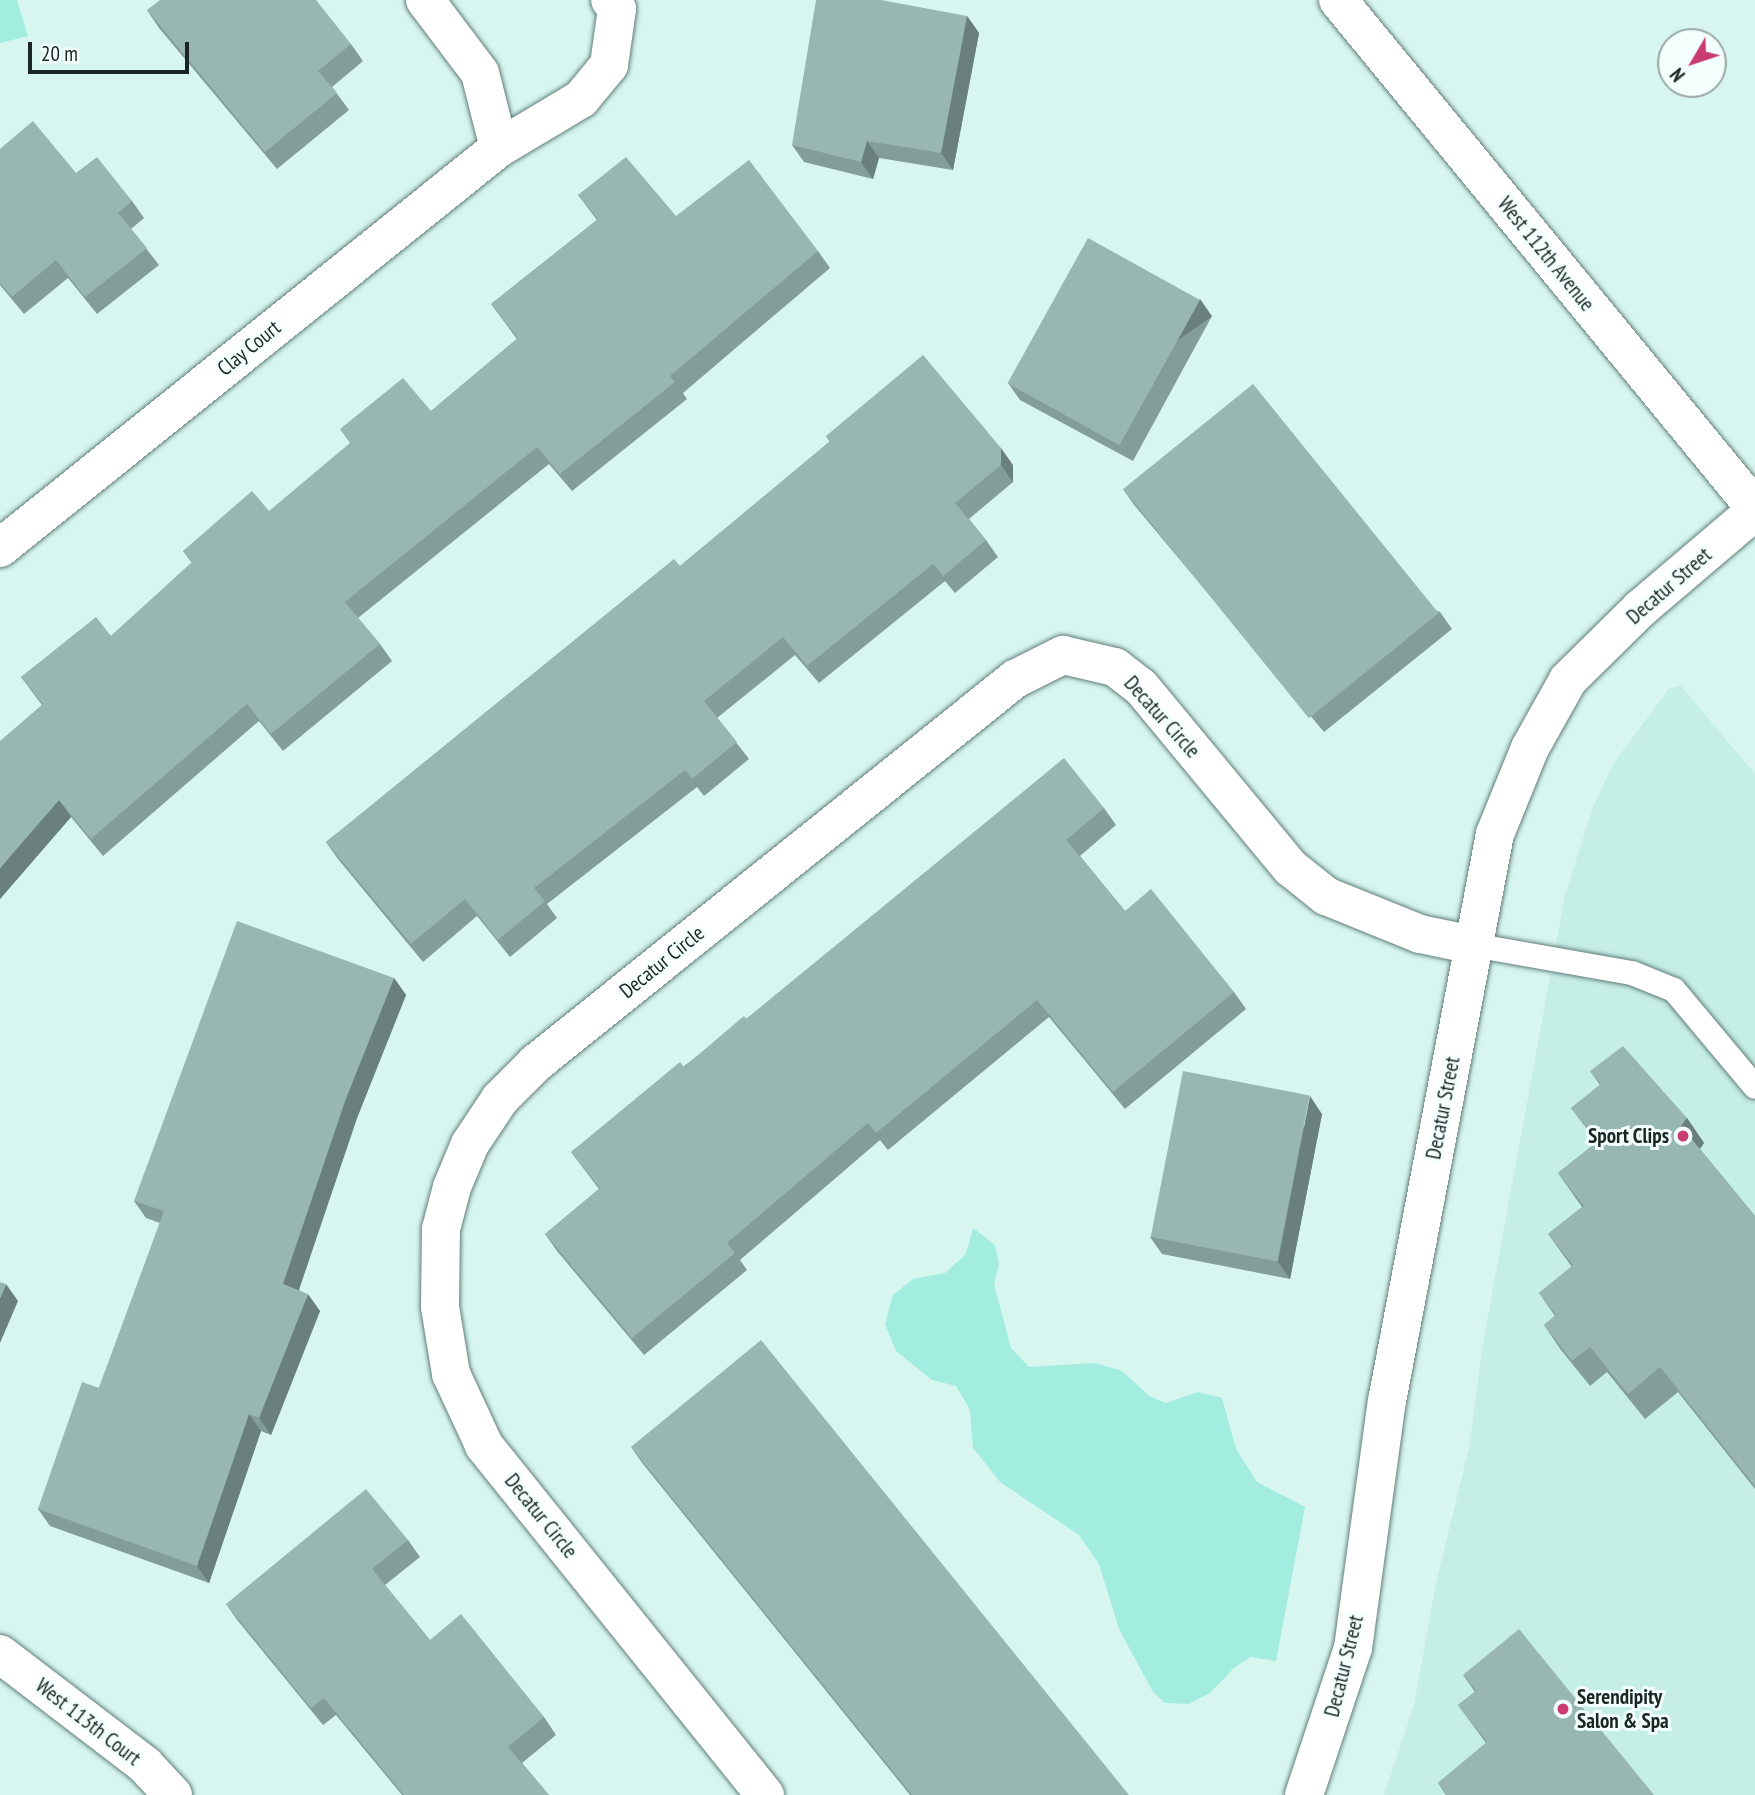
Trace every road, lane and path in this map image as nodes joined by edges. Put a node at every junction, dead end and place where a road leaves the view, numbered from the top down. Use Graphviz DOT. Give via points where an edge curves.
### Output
graph roads {
  1 [pos="425,0"];
  2 [pos="610,0"];
  3 [pos="1338,0"];
  4 [pos="499,148"];
  5 [pos="1755,509"];
  6 [pos="0,548"];
  7 [pos="1474,945"];
  8 [pos="1755,1087"];
  9 [pos="0,1654"];
  10 [pos="173,1795"];
  11 [pos="765,1795"];
  12 [pos="1304,1795"];
  1 -- 4 [label="street" via="480,73"];
  2 -- 4 [label="street, Clay Court" via="617,9 609,65 581,99"];
  3 -- 5 [label="street, West 112th Avenue"];
  4 -- 6 [label="street, Clay Court"];
  5 -- 7 [label="street, Decatur Street" via="1640,608 1568,680 1530,748 1495,834"];
  7 -- 8 [label="lane" via="1632,972 1674,990"];
  7 -- 11 [label="street, Decatur Circle" via="1420,934 1326,896 1291,868 1141,687 1115,667 1063,655 1015,679 536,1063 500,1099 470,1144 441,1229 440,1307 451,1374 484,1445"];
  7 -- 12 [label="street, Decatur Street" via="1387,1401 1353,1648"];
  9 -- 10 [label="street, West 113th Court" via="145,1765"];
}
